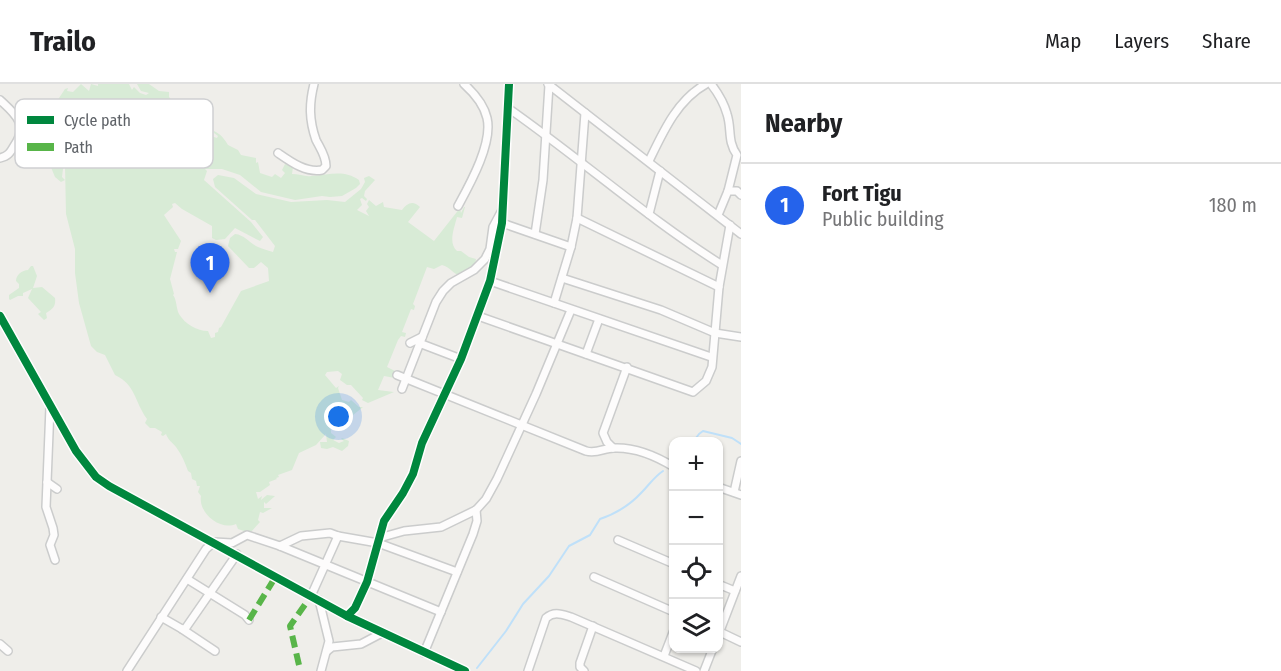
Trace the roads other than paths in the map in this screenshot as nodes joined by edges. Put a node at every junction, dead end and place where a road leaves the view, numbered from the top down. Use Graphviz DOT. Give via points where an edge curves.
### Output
graph roads {
  1 [pos="314,84"];
  2 [pos="464,84"];
  3 [pos="509,84"];
  4 [pos="548,84"];
  5 [pos="706,84"];
  6 [pos="711,84"];
  7 [pos="0,100"];
  8 [pos="508,108"];
  9 [pos="585,113"];
  10 [pos="15,115"];
  11 [pos="544,133"];
  12 [pos="15,145"];
  13 [pos="278,153"];
  14 [pos="740,155"];
  15 [pos="0,158"];
  16 [pos="581,160"];
  17 [pos="649,161"];
  18 [pos="660,171"];
  19 [pos="728,191"];
  20 [pos="741,195"];
  21 [pos="458,206"];
  22 [pos="503,209"];
  23 [pos="650,214"];
  24 [pos="718,215"];
  25 [pos="577,218"];
  26 [pos="502,223"];
  27 [pos="730,225"];
  28 [pos="535,234"];
  29 [pos="741,234"];
  30 [pos="571,247"];
  31 [pos="722,265"];
  32 [pos="562,278"];
  33 [pos="490,281"];
  34 [pos="719,287"];
  35 [pos="554,303"];
  36 [pos="572,309"];
  37 [pos="0,316"];
  38 [pos="478,316"];
  39 [pos="599,319"];
  40 [pos="715,333"];
  41 [pos="741,337"];
  42 [pos="421,340"];
  43 [pos="410,343"];
  44 [pos="558,344"];
  45 [pos="586,354"];
  46 [pos="711,357"];
  47 [pos="461,359"];
  48 [pos="627,368"];
  49 [pos="397,375"];
  50 [pos="406,379"];
  51 [pos="402,389"];
  52 [pos="446,395"];
  53 [pos="51,407"];
  54 [pos="522,424"];
  55 [pos="613,448"];
  56 [pos="741,461"];
  57 [pos="669,464"];
  58 [pos="47,482"];
  59 [pos="57,489"];
  60 [pos="737,494"];
  61 [pos="477,510"];
  62 [pos="338,536"];
  63 [pos="378,540"];
  64 [pos="618,540"];
  65 [pos="214,542"];
  66 [pos="280,546"];
  67 [pos="237,554"];
  68 [pos="55,560"];
  69 [pos="669,562"];
  70 [pos="324,564"];
  71 [pos="457,572"];
  72 [pos="741,576"];
  73 [pos="594,577"];
  74 [pos="187,579"];
  75 [pos="367,582"];
  76 [pos="723,586"];
  77 [pos="735,591"];
  78 [pos="209,593"];
  79 [pos="311,596"];
  80 [pos="319,600"];
  81 [pos="669,610"];
  82 [pos="441,612"];
  83 [pos="347,616"];
  84 [pos="161,617"];
  85 [pos="249,620"];
  86 [pos="723,623"];
  87 [pos="593,626"];
  88 [pos="185,630"];
  89 [pos="382,633"];
  90 [pos="723,635"];
  91 [pos="741,642"];
  92 [pos="669,643"];
  93 [pos="0,644"];
  94 [pos="8,651"];
  95 [pos="215,651"];
  96 [pos="327,651"];
  97 [pos="424,653"];
  98 [pos="711,653"];
  99 [pos="664,656"];
  100 [pos="127,671"];
  101 [pos="321,671"];
  102 [pos="465,671"];
  103 [pos="528,671"];
  104 [pos="584,671"];
  105 [pos="696,671"];
  106 [pos="704,671"];
  1 -- 13 [label="street" via="309,113 326,166 309,170"];
  2 -- 21 [label="street" via="484,109 488,133"];
  3 -- 8 [label="street"];
  4 -- 9 [label="street"];
  4 -- 11 [label="street"];
  5 -- 17 [label="street" via="694,90 681,105"];
  6 -- 14 [label="street" via="728,116 732,148"];
  7 -- 10 [label="street"];
  8 -- 11 [label="street"];
  8 -- 22 [label="street"];
  9 -- 16 [label="street"];
  9 -- 17 [label="street"];
  11 -- 16 [label="street"];
  11 -- 28 [label="street" via="543,180"];
  12 -- 15 [label="street"];
  14 -- 19 [label="street"];
  16 -- 23 [label="street"];
  16 -- 25 [label="street"];
  17 -- 18 [label="street"];
  18 -- 23 [label="street"];
  18 -- 24 [label="street"];
  19 -- 20 [label="street"];
  19 -- 24 [label="street"];
  22 -- 26 [label="street"];
  22 -- 42 [label="street" via="493,227 485,259 443,291"];
  23 -- 31 [label="street"];
  24 -- 27 [label="street"];
  25 -- 30 [label="street"];
  25 -- 34 [label="street"];
  26 -- 28 [label="street"];
  26 -- 33 [label="street"];
  27 -- 29 [label="street"];
  27 -- 31 [label="street"];
  28 -- 30 [label="street"];
  30 -- 32 [label="street"];
  31 -- 34 [label="street"];
  32 -- 35 [label="street"];
  32 -- 40 [label="street" via="661,310"];
  33 -- 35 [label="street"];
  33 -- 38 [label="street"];
  34 -- 40 [label="street"];
  35 -- 36 [label="street"];
  36 -- 39 [label="street"];
  36 -- 44 [label="street"];
  37 -- 53 [label="street"];
  38 -- 44 [label="street"];
  38 -- 47 [label="street"];
  39 -- 45 [label="street"];
  39 -- 46 [label="street"];
  40 -- 41 [label="street"];
  40 -- 46 [label="street"];
  42 -- 43 [label="street"];
  42 -- 47 [label="street"];
  42 -- 50 [label="street"];
  44 -- 45 [label="street"];
  44 -- 54 [label="street"];
  45 -- 48 [label="street"];
  46 -- 48 [label="street" via="712,367 706,381 693,392"];
  47 -- 52 [label="street"];
  48 -- 55 [label="street" via="603,433"];
  49 -- 50 [label="street"];
  50 -- 51 [label="street"];
  50 -- 52 [label="street"];
  52 -- 54 [label="street"];
  52 -- 63 [label="street" via="422,443 413,474 384,521"];
  53 -- 58 [label="street"];
  53 -- 65 [label="street" via="96,477"];
  54 -- 55 [label="street" via="586,451"];
  54 -- 61 [label="street" via="497,479"];
  55 -- 57 [label="street" via="647,453"];
  56 -- 60 [label="street"];
  58 -- 59 [label="street"];
  58 -- 68 [label="street" via="46,507 53,528 50,545"];
  61 -- 63 [label="street" via="441,527 404,531"];
  61 -- 71 [label="street" via="475,528"];
  62 -- 63 [label="street"];
  62 -- 66 [label="street" via="301,536"];
  62 -- 70 [label="street"];
  63 -- 71 [label="street"];
  63 -- 75 [label="street"];
  64 -- 69 [label="street"];
  65 -- 66 [label="street" via="232,543 247,535"];
  65 -- 67 [label="street"];
  65 -- 74 [label="street"];
  66 -- 70 [label="street"];
  67 -- 78 [label="street"];
  67 -- 79 [label="street"];
  70 -- 75 [label="street"];
  70 -- 79 [label="street"];
  71 -- 82 [label="street"];
  72 -- 77 [label="street"];
  73 -- 81 [label="street"];
  74 -- 78 [label="street"];
  74 -- 84 [label="street"];
  75 -- 82 [label="street"];
  75 -- 83 [label="street"];
  76 -- 77 [label="street"];
  77 -- 86 [label="street"];
  78 -- 85 [label="street"];
  78 -- 88 [label="street"];
  79 -- 80 [label="street"];
  80 -- 83 [label="street"];
  80 -- 96 [label="street" via="329,641"];
  82 -- 97 [label="street"];
  83 -- 89 [label="street"];
  84 -- 88 [label="street"];
  84 -- 100 [label="street"];
  87 -- 99 [label="street"];
  87 -- 103 [label="street" via="551,613"];
  87 -- 104 [label="street" via="579,663"];
  88 -- 95 [label="street"];
  89 -- 96 [label="street" via="361,644"];
  89 -- 97 [label="street"];
  90 -- 91 [label="street"];
  92 -- 99 [label="street"];
  93 -- 94 [label="street"];
  96 -- 101 [label="street"];
  97 -- 102 [label="street"];
  98 -- 106 [label="street"];
  99 -- 105 [label="street"];
}
